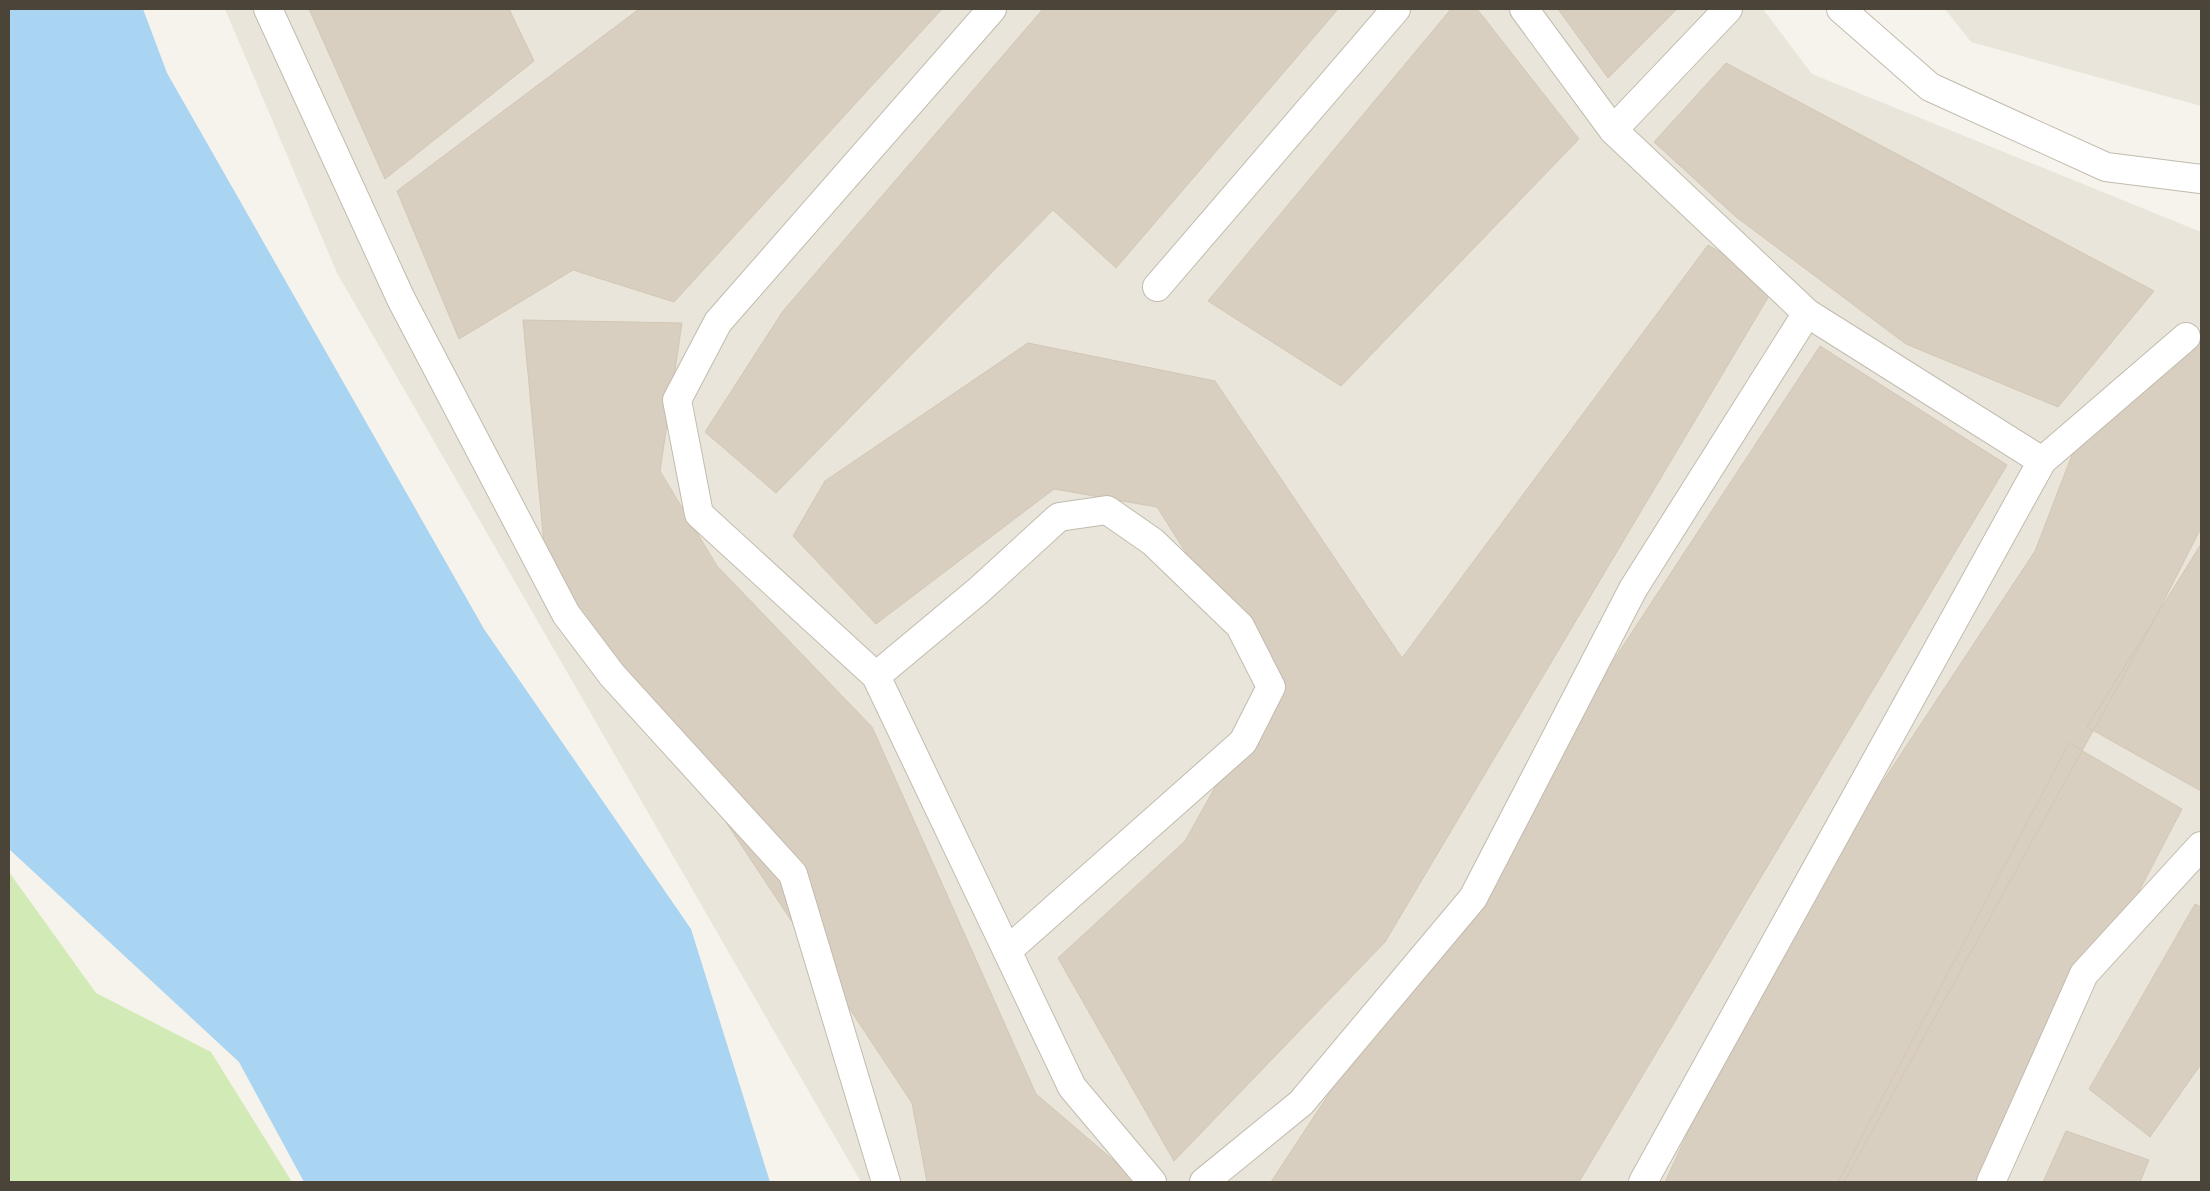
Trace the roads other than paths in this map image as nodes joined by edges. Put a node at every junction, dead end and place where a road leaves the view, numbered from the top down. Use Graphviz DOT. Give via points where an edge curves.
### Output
graph roads {
  1 [pos="268,9"];
  2 [pos="992,9"];
  3 [pos="1396,9"];
  4 [pos="1524,9"];
  5 [pos="1728,9"];
  6 [pos="1841,9"];
  7 [pos="1613,130"];
  8 [pos="2201,179"];
  9 [pos="1157,287"];
  10 [pos="1807,313"];
  11 [pos="2186,337"];
  12 [pos="2042,461"];
  13 [pos="876,676"];
  14 [pos="2201,846"];
  15 [pos="1007,951"];
  16 [pos="886,1182"];
  17 [pos="1152,1182"];
  18 [pos="1204,1182"];
  19 [pos="1643,1182"];
  20 [pos="1991,1182"];
  1 -- 16 [label="street" via="401,299 566,614 612,675 793,874"];
  2 -- 13 [label="street" via="718,322 677,400 699,514"];
  3 -- 9 [label="street"];
  4 -- 7 [label="street"];
  5 -- 7 [label="street"];
  6 -- 8 [label="street" via="1930,88 2106,167"];
  7 -- 10 [label="street"];
  10 -- 12 [label="street"];
  10 -- 18 [label="street" via="1633,589 1473,898 1301,1103"];
  11 -- 12 [label="street"];
  12 -- 19 [label="street"];
  13 -- 15 [label="street"];
  13 -- 15 [label="street" via="978,591 1059,516 1107,510 1153,542 1240,626 1271,687 1243,742"];
  14 -- 20 [label="street" via="2084,974"];
  15 -- 17 [label="street" via="1072,1087"];
}
